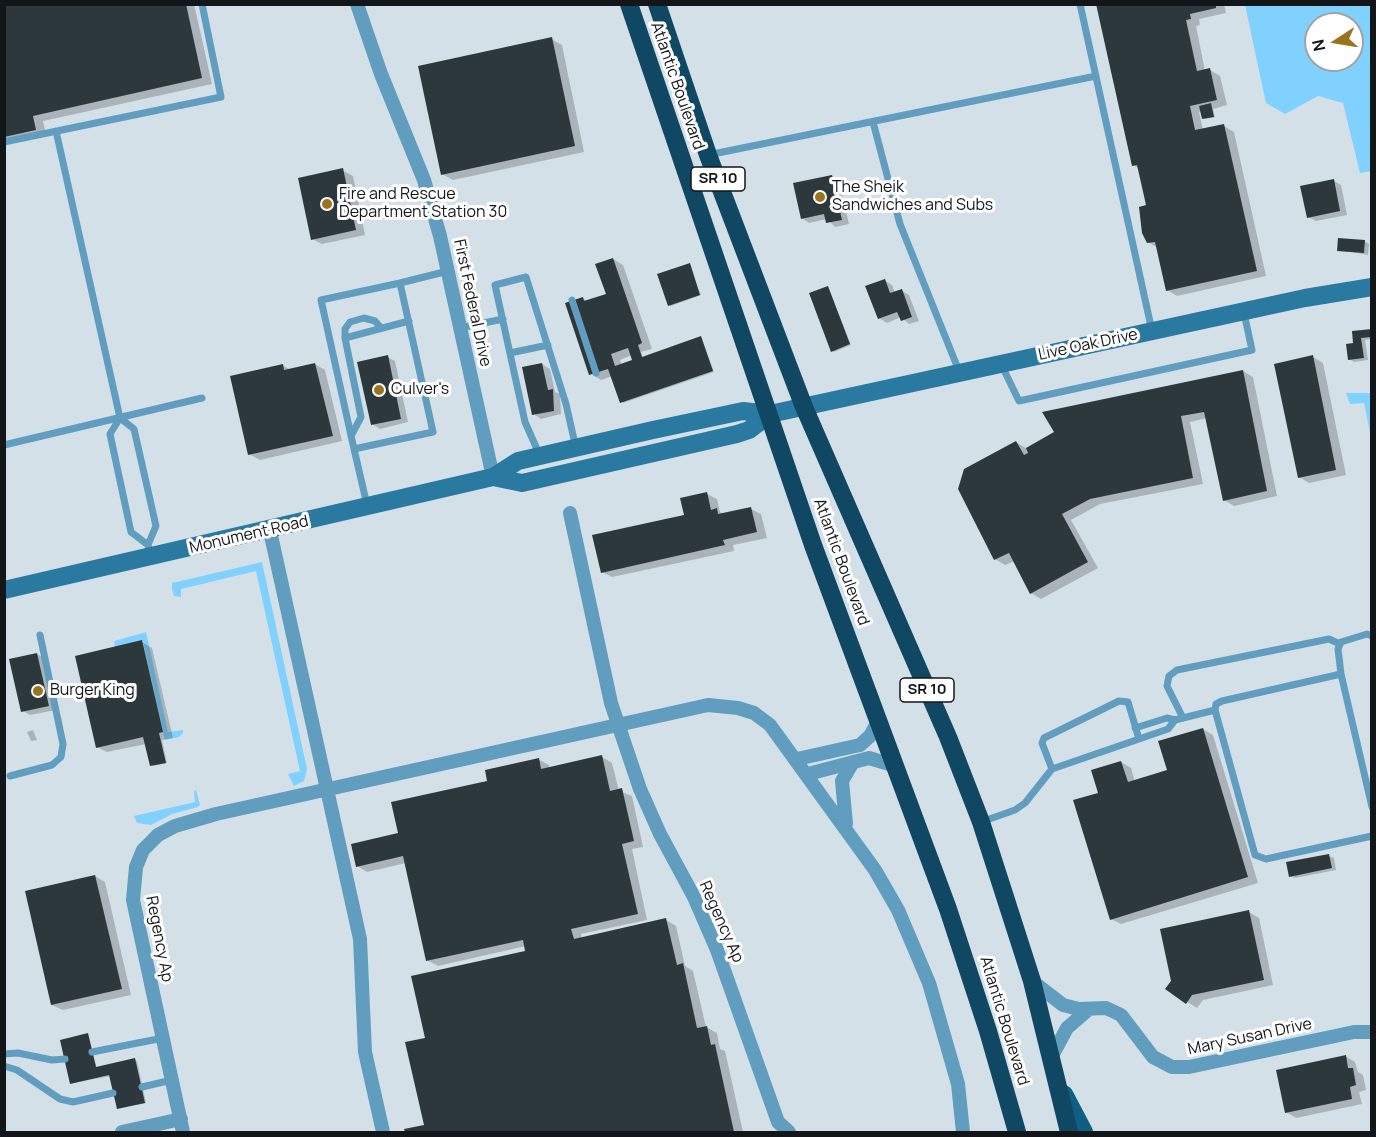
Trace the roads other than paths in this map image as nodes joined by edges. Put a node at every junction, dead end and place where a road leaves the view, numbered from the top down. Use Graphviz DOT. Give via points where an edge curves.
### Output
graph roads {
  1 [pos="202,4"];
  2 [pos="357,4"];
  3 [pos="628,4"];
  4 [pos="657,4"];
  5 [pos="1080,4"];
  6 [pos="1096,76"];
  7 [pos="873,122"];
  8 [pos="56,131"];
  9 [pos="4,142"];
  10 [pos="708,155"];
  11 [pos="448,271"];
  12 [pos="400,283"];
  13 [pos="1371,287"];
  14 [pos="572,300"];
  15 [pos="1244,311"];
  16 [pos="503,319"];
  17 [pos="409,321"];
  18 [pos="381,328"];
  19 [pos="460,328"];
  20 [pos="1152,331"];
  21 [pos="345,338"];
  22 [pos="548,345"];
  23 [pos="510,353"];
  24 [pos="1001,364"];
  25 [pos="596,373"];
  26 [pos="960,373"];
  27 [pos="202,399"];
  28 [pos="804,407"];
  29 [pos="770,414"];
  30 [pos="120,418"];
  31 [pos="351,436"];
  32 [pos="4,445"];
  33 [pos="576,448"];
  34 [pos="354,449"];
  35 [pos="540,456"];
  36 [pos="493,477"];
  37 [pos="368,507"];
  38 [pos="570,513"];
  39 [pos="270,531"];
  40 [pos="149,551"];
  41 [pos="4,590"];
  42 [pos="40,635"];
  43 [pos="1371,636"];
  44 [pos="1340,644"];
  45 [pos="1341,674"];
  46 [pos="1215,710"];
  47 [pos="1179,719"];
  48 [pos="879,720"];
  49 [pos="618,726"];
  50 [pos="1135,728"];
  51 [pos="1139,739"];
  52 [pos="797,759"];
  53 [pos="854,762"];
  54 [pos="896,766"];
  55 [pos="1052,770"];
  56 [pos="808,774"];
  57 [pos="10,776"];
  58 [pos="325,790"];
  59 [pos="1371,807"];
  60 [pos="981,822"];
  61 [pos="846,826"];
  62 [pos="1371,836"];
  63 [pos="1032,981"];
  64 [pos="1089,1009"];
  65 [pos="1371,1032"];
  66 [pos="163,1038"];
  67 [pos="92,1052"];
  68 [pos="4,1054"];
  69 [pos="1052,1056"];
  70 [pos="65,1059"];
  71 [pos="4,1066"];
  72 [pos="172,1080"];
  73 [pos="142,1087"];
  74 [pos="113,1093"];
  75 [pos="182,1126"];
  76 [pos="779,1127"];
  77 [pos="122,1132"];
  78 [pos="383,1132"];
  79 [pos="789,1132"];
  80 [pos="963,1132"];
  81 [pos="1017,1132"];
  82 [pos="1069,1132"];
  83 [pos="1084,1132"];
  1 -- 8 [label="lane" via="221,97"];
  2 -- 11 [label="street, First Federal Drive" via="424,180"];
  3 -- 29 [label="highway, Atlantic Boulevard / SR 10"];
  4 -- 10 [label="highway, Atlantic Boulevard / SR 10"];
  5 -- 6 [label="lane"];
  6 -- 7 [label="lane"];
  6 -- 20 [label="lane"];
  7 -- 10 [label="lane"];
  7 -- 26 [label="lane" via="900,224"];
  8 -- 9 [label="lane"];
  8 -- 30 [label="lane"];
  10 -- 28 [label="highway, Atlantic Boulevard / SR 10"];
  11 -- 12 [label="lane"];
  11 -- 19 [label="street, First Federal Drive"];
  12 -- 17 [label="lane"];
  12 -- 31 [label="lane" via="321,300"];
  13 -- 15 [label="main road, Live Oak Drive"];
  14 -- 25 [label="lane"];
  15 -- 20 [label="main road, Live Oak Drive"];
  15 -- 24 [label="lane" via="1252,350 1019,401"];
  16 -- 19 [label="lane"];
  16 -- 22 [label="lane" via="495,285 526,277"];
  16 -- 23 [label="lane"];
  17 -- 18 [label="lane"];
  17 -- 34 [label="lane" via="433,432"];
  18 -- 21 [label="lane"];
  18 -- 21 [label="lane" via="364,318 350,322"];
  19 -- 36 [label="street, First Federal Drive"];
  20 -- 24 [label="main road, Live Oak Drive"];
  21 -- 31 [label="lane" via="361,417"];
  22 -- 23 [label="lane"];
  22 -- 33 [label="lane"];
  23 -- 35 [label="lane" via="525,422"];
  24 -- 26 [label="main road, Live Oak Drive"];
  26 -- 28 [label="main road, Live Oak Drive"];
  27 -- 30 [label="lane"];
  28 -- 29 [label="main road, Monument Road"];
  28 -- 60 [label="highway, Atlantic Boulevard / SR 10"];
  29 -- 33 [label="main road, Monument Road" via="742,411"];
  29 -- 36 [label="main road, Monument Road" via="737,434 522,483"];
  29 -- 48 [label="highway, Atlantic Boulevard / SR 10" via="813,545"];
  30 -- 32 [label="lane"];
  30 -- 40 [label="lane" via="134,429 156,526"];
  30 -- 40 [label="lane" via="110,434 131,532"];
  31 -- 34 [label="lane"];
  33 -- 35 [label="main road, Monument Road"];
  34 -- 37 [label="lane"];
  35 -- 36 [label="main road, Monument Road" via="518,461"];
  36 -- 37 [label="main road, Monument Road"];
  37 -- 39 [label="main road, Monument Road"];
  38 -- 49 [label="street, Regency Ap"];
  39 -- 40 [label="main road, Monument Road"];
  39 -- 58 [label="street"];
  40 -- 41 [label="main road, Monument Road"];
  42 -- 57 [label="lane" via="63,744 61,757 52,765"];
  43 -- 44 [label="lane"];
  44 -- 45 [label="lane"];
  44 -- 47 [label="lane" via="1329,639 1178,670 1169,676 1167,686"];
  45 -- 46 [label="lane" via="1222,701"];
  45 -- 59 [label="lane"];
  46 -- 47 [label="lane"];
  46 -- 62 [label="lane" via="1255,855 1266,859"];
  47 -- 50 [label="lane" via="1167,718"];
  47 -- 51 [label="lane" via="1168,729"];
  48 -- 52 [label="street" via="860,745"];
  48 -- 54 [label="highway, Atlantic Boulevard / SR 10"];
  49 -- 52 [label="street, Regency Ap" via="708,705 738,708 754,713 770,725"];
  49 -- 58 [label="street, Regency Ap"];
  49 -- 76 [label="street, Regency Ap" via="640,789 717,950"];
  50 -- 51 [label="lane"];
  50 -- 55 [label="lane" via="1124,700 1065,728 1042,741"];
  51 -- 55 [label="lane"];
  52 -- 56 [label="street, Regency Ap"];
  53 -- 54 [label="street" via="869,758"];
  53 -- 56 [label="street"];
  53 -- 61 [label="street" via="842,782"];
  54 -- 81 [label="highway, Atlantic Boulevard / SR 10" via="972,981"];
  55 -- 60 [label="lane" via="1025,803"];
  56 -- 61 [label="street, Regency Ap"];
  58 -- 66 [label="street, Regency Ap" via="196,819 158,835 143,850 136,867 133,900"];
  58 -- 78 [label="street" via="360,939 365,1052"];
  60 -- 63 [label="highway, Atlantic Boulevard / SR 10"];
  61 -- 80 [label="street, Regency Ap" via="898,910 929,983 958,1084"];
  63 -- 64 [label="street, Mary Susan Drive" via="1063,1005"];
  63 -- 69 [label="highway, Atlantic Boulevard / SR 10"];
  64 -- 65 [label="street, Mary Susan Drive" via="1106,1008 1122,1015 1153,1057 1178,1068 1354,1032"];
  64 -- 69 [label="street" via="1067,1028"];
  66 -- 67 [label="lane"];
  66 -- 72 [label="street, Regency Ap"];
  68 -- 70 [label="lane"];
  69 -- 82 [label="highway, Atlantic Boulevard"];
  69 -- 83 [label="main road, Atlantic Boulevard / SR 10" via="1066,1097"];
  71 -- 74 [label="lane" via="17,1070 60,1099 73,1102"];
  72 -- 73 [label="lane"];
  72 -- 75 [label="street, Regency Ap"];
  75 -- 77 [label="street, Regency Ap"];
  76 -- 79 [label="street, Regency Ap"];
}
